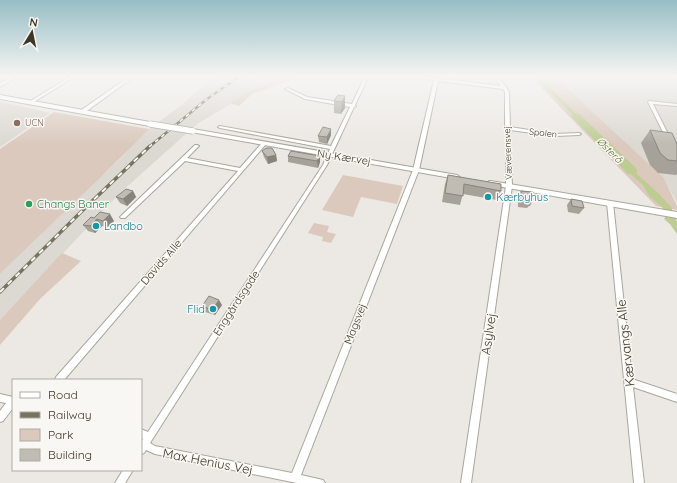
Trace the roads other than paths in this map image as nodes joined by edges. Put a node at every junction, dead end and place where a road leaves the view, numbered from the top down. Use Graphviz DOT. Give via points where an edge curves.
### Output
graph roads {
  1 [pos="11,99"];
  2 [pos="37,99"];
  3 [pos="101,99"];
  4 [pos="309,99"];
  5 [pos="357,99"];
  6 [pos="432,99"];
  7 [pos="506,99"];
  8 [pos="31,102"];
  9 [pos="677,105"];
  10 [pos="354,106"];
  11 [pos="82,112"];
  12 [pos="222,125"];
  13 [pos="507,128"];
  14 [pos="579,134"];
  15 [pos="264,144"];
  16 [pos="672,145"];
  17 [pos="197,146"];
  18 [pos="332,152"];
  19 [pos="184,159"];
  20 [pos="241,170"];
  21 [pos="416,170"];
  22 [pos="466,178"];
  23 [pos="487,182"];
  24 [pos="509,186"];
  25 [pos="610,203"];
  26 [pos="677,215"];
  27 [pos="123,217"];
  28 [pos="60,379"];
  29 [pos="629,382"];
  30 [pos="0,398"];
  31 [pos="677,398"];
  32 [pos="12,401"];
  33 [pos="12,402"];
  34 [pos="0,418"];
  35 [pos="145,435"];
  36 [pos="142,448"];
  37 [pos="127,471"];
  38 [pos="295,478"];
  39 [pos="120,483"];
  40 [pos="320,483"];
  41 [pos="466,483"];
  42 [pos="639,483"];
  1 -- 8 [label="street, Ny Kærvej"];
  2 -- 8 [label="street"];
  3 -- 11 [label="street"];
  4 -- 10 [label="street"];
  5 -- 10 [label="street, Enggårdsgade"];
  6 -- 21 [label="street, Magsvej"];
  7 -- 13 [label="street, Væverensvej"];
  8 -- 11 [label="street, Ny Kærvej"];
  9 -- 16 [label="street" via="650,102"];
  10 -- 18 [label="street, Enggårdsgade"];
  11 -- 15 [label="street, Ny Kærvej, bridge"];
  12 -- 18 [label="street, Ny Kærvej" via="220,127"];
  13 -- 14 [label="street, Spolen" via="549,134"];
  13 -- 24 [label="street, Væverensvej"];
  15 -- 18 [label="street, Ny Kærvej"];
  15 -- 20 [label="street, Davids Alle"];
  17 -- 19 [label="street"];
  18 -- 21 [label="street, Ny Kærvej"];
  18 -- 35 [label="street, Enggårdsgade" via="326,165"];
  19 -- 20 [label="street"];
  19 -- 27 [label="street"];
  20 -- 28 [label="street, Davids Alle"];
  21 -- 22 [label="street, Ny Kærvej"];
  21 -- 38 [label="street, Magsvej"];
  23 -- 24 [label="street"];
  24 -- 25 [label="street"];
  24 -- 41 [label="street, Asylvej"];
  25 -- 26 [label="street"];
  25 -- 29 [label="street, Kærvangs Alle"];
  29 -- 31 [label="street"];
  29 -- 42 [label="street, Kærvangs Alle"];
  30 -- 32 [label="street"];
  33 -- 34 [label="street"];
  35 -- 36 [label="street, Enggårdsgade"];
  36 -- 38 [label="street, Max Henius Vej"];
  37 -- 39 [label="street"];
  38 -- 40 [label="street, Max Henius Vej"];
}
